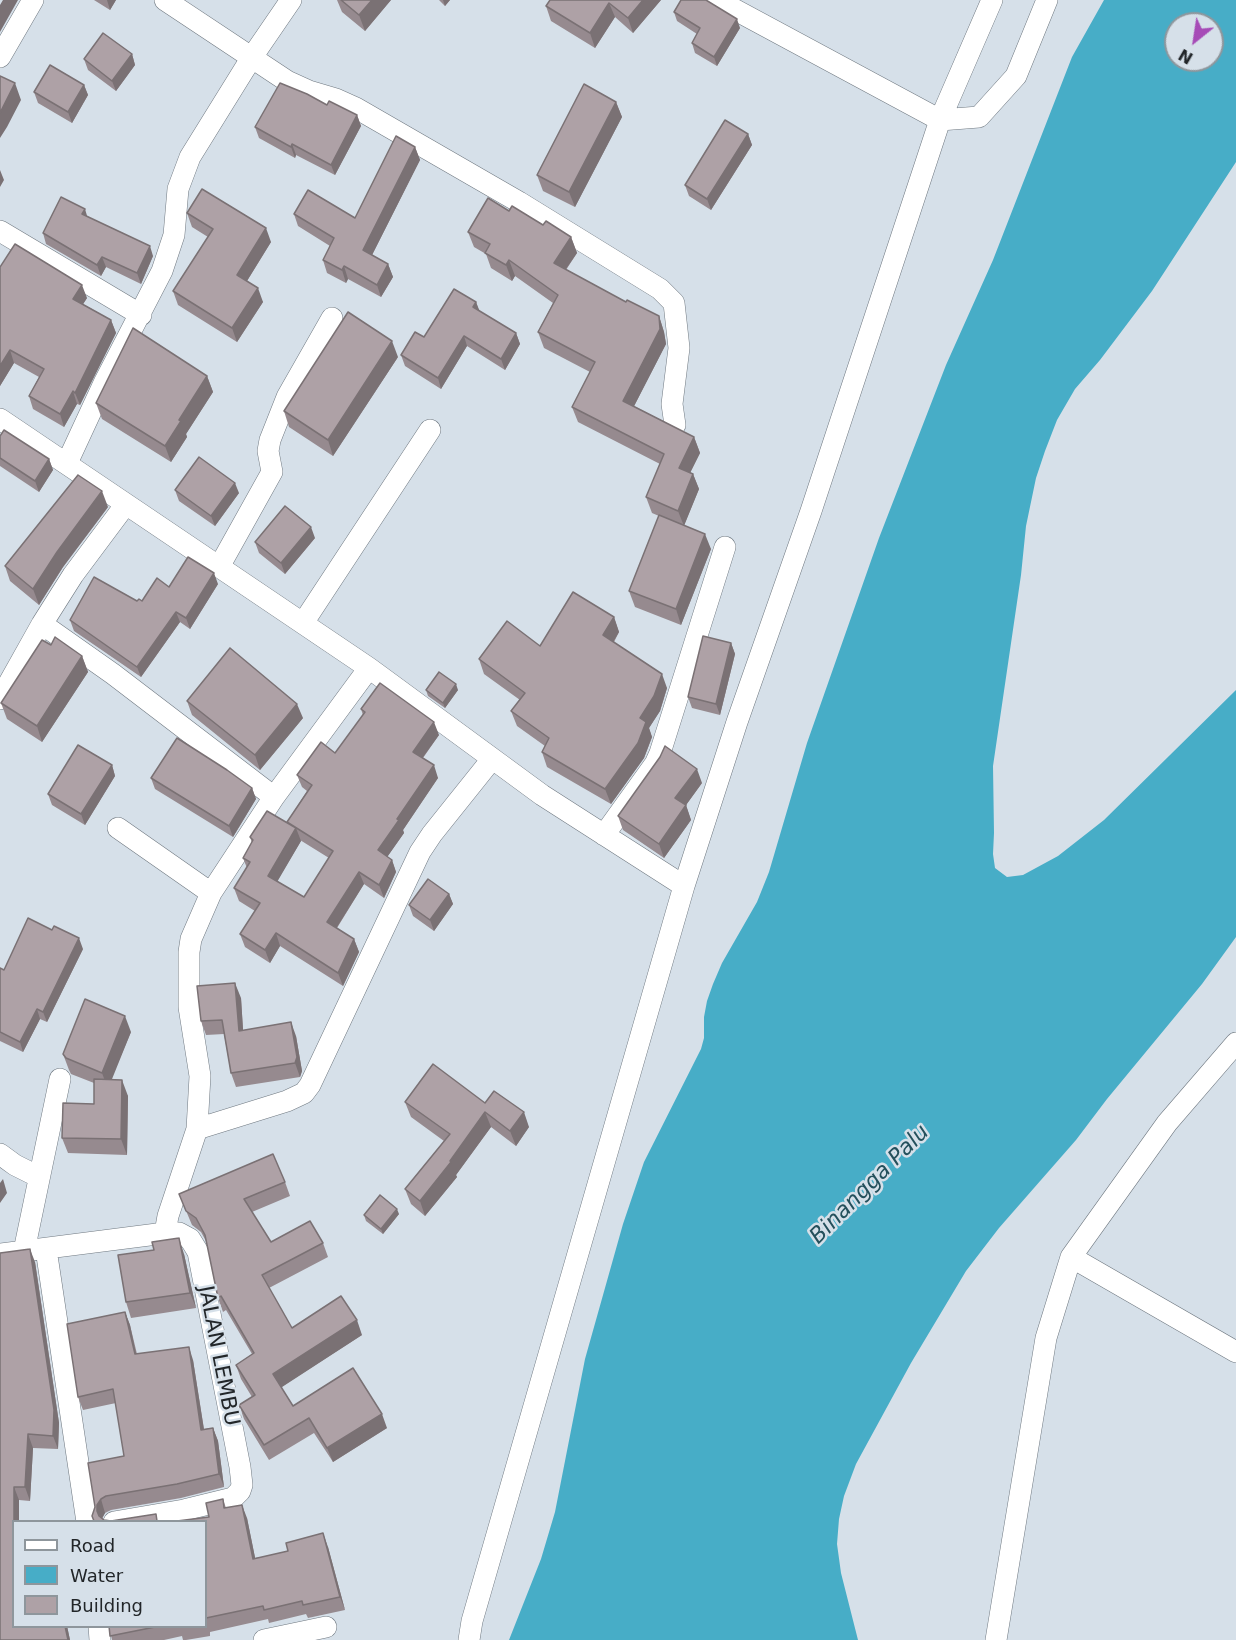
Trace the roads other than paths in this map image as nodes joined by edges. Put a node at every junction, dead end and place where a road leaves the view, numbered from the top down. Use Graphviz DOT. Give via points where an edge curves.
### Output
graph roads {
  1 [pos="33,0"];
  2 [pos="165,0"];
  3 [pos="291,0"];
  4 [pos="717,0"];
  5 [pos="992,0"];
  6 [pos="1047,0"];
  7 [pos="0,57"];
  8 [pos="252,57"];
  9 [pos="940,120"];
  10 [pos="0,231"];
  11 [pos="141,315"];
  12 [pos="332,318"];
  13 [pos="0,419"];
  14 [pos="675,425"];
  15 [pos="430,430"];
  16 [pos="67,464"];
  17 [pos="126,504"];
  18 [pos="725,547"];
  19 [pos="219,567"];
  20 [pos="303,623"];
  21 [pos="42,624"];
  22 [pos="369,668"];
  23 [pos="0,699"];
  24 [pos="492,759"];
  25 [pos="274,797"];
  26 [pos="118,828"];
  27 [pos="604,835"];
  28 [pos="684,886"];
  29 [pos="211,893"];
  30 [pos="1236,1043"];
  31 [pos="60,1079"];
  32 [pos="198,1128"];
  33 [pos="0,1154"];
  34 [pos="39,1177"];
  35 [pos="165,1233"];
  36 [pos="46,1249"];
  37 [pos="24,1251"];
  38 [pos="0,1254"];
  39 [pos="1071,1257"];
  40 [pos="1236,1352"];
  41 [pos="87,1520"];
  42 [pos="120,1520"];
  43 [pos="326,1627"];
  44 [pos="264,1640"];
  45 [pos="469,1640"];
  46 [pos="996,1640"];
  1 -- 7 [label="street"];
  2 -- 8 [label="street"];
  3 -- 8 [label="street"];
  4 -- 9 [label="street"];
  5 -- 9 [label="street"];
  6 -- 9 [label="street" via="1016,76 979,117"];
  8 -- 11 [label="street" via="190,157 178,189 174,235"];
  8 -- 14 [label="street" via="287,81 356,108 660,289 674,303 679,348 672,404"];
  9 -- 28 [label="street"];
  10 -- 11 [label="street"];
  11 -- 16 [label="street"];
  12 -- 19 [label="street" via="287,397 270,440 272,472"];
  13 -- 16 [label="street"];
  15 -- 20 [label="street"];
  16 -- 17 [label="street"];
  17 -- 19 [label="street"];
  17 -- 21 [label="street"];
  18 -- 27 [label="street" via="660,753"];
  19 -- 20 [label="street"];
  20 -- 22 [label="street"];
  21 -- 23 [label="street"];
  21 -- 25 [label="street"];
  22 -- 24 [label="street"];
  22 -- 25 [label="street"];
  24 -- 27 [label="street"];
  24 -- 32 [label="street" via="420,852 304,1093"];
  25 -- 29 [label="street"];
  26 -- 29 [label="street"];
  27 -- 28 [label="street"];
  28 -- 45 [label="street"];
  29 -- 32 [label="street" via="189,952 189,1007 200,1076"];
  30 -- 39 [label="street" via="1167,1123"];
  31 -- 34 [label="street"];
  32 -- 35 [label="street"];
  33 -- 34 [label="street"];
  34 -- 37 [label="street"];
  35 -- 36 [label="street, JALAN LEMBU"];
  35 -- 42 [label="street, JALAN LEMBU" via="178,1233 190,1239 198,1252 242,1485 233,1498"];
  36 -- 37 [label="street, JALAN LEMBU"];
  36 -- 41 [label="street"];
  37 -- 38 [label="street, JALAN LEMBU"];
  39 -- 40 [label="street"];
  39 -- 46 [label="street" via="1046,1338"];
  43 -- 44 [label="street"];
}
